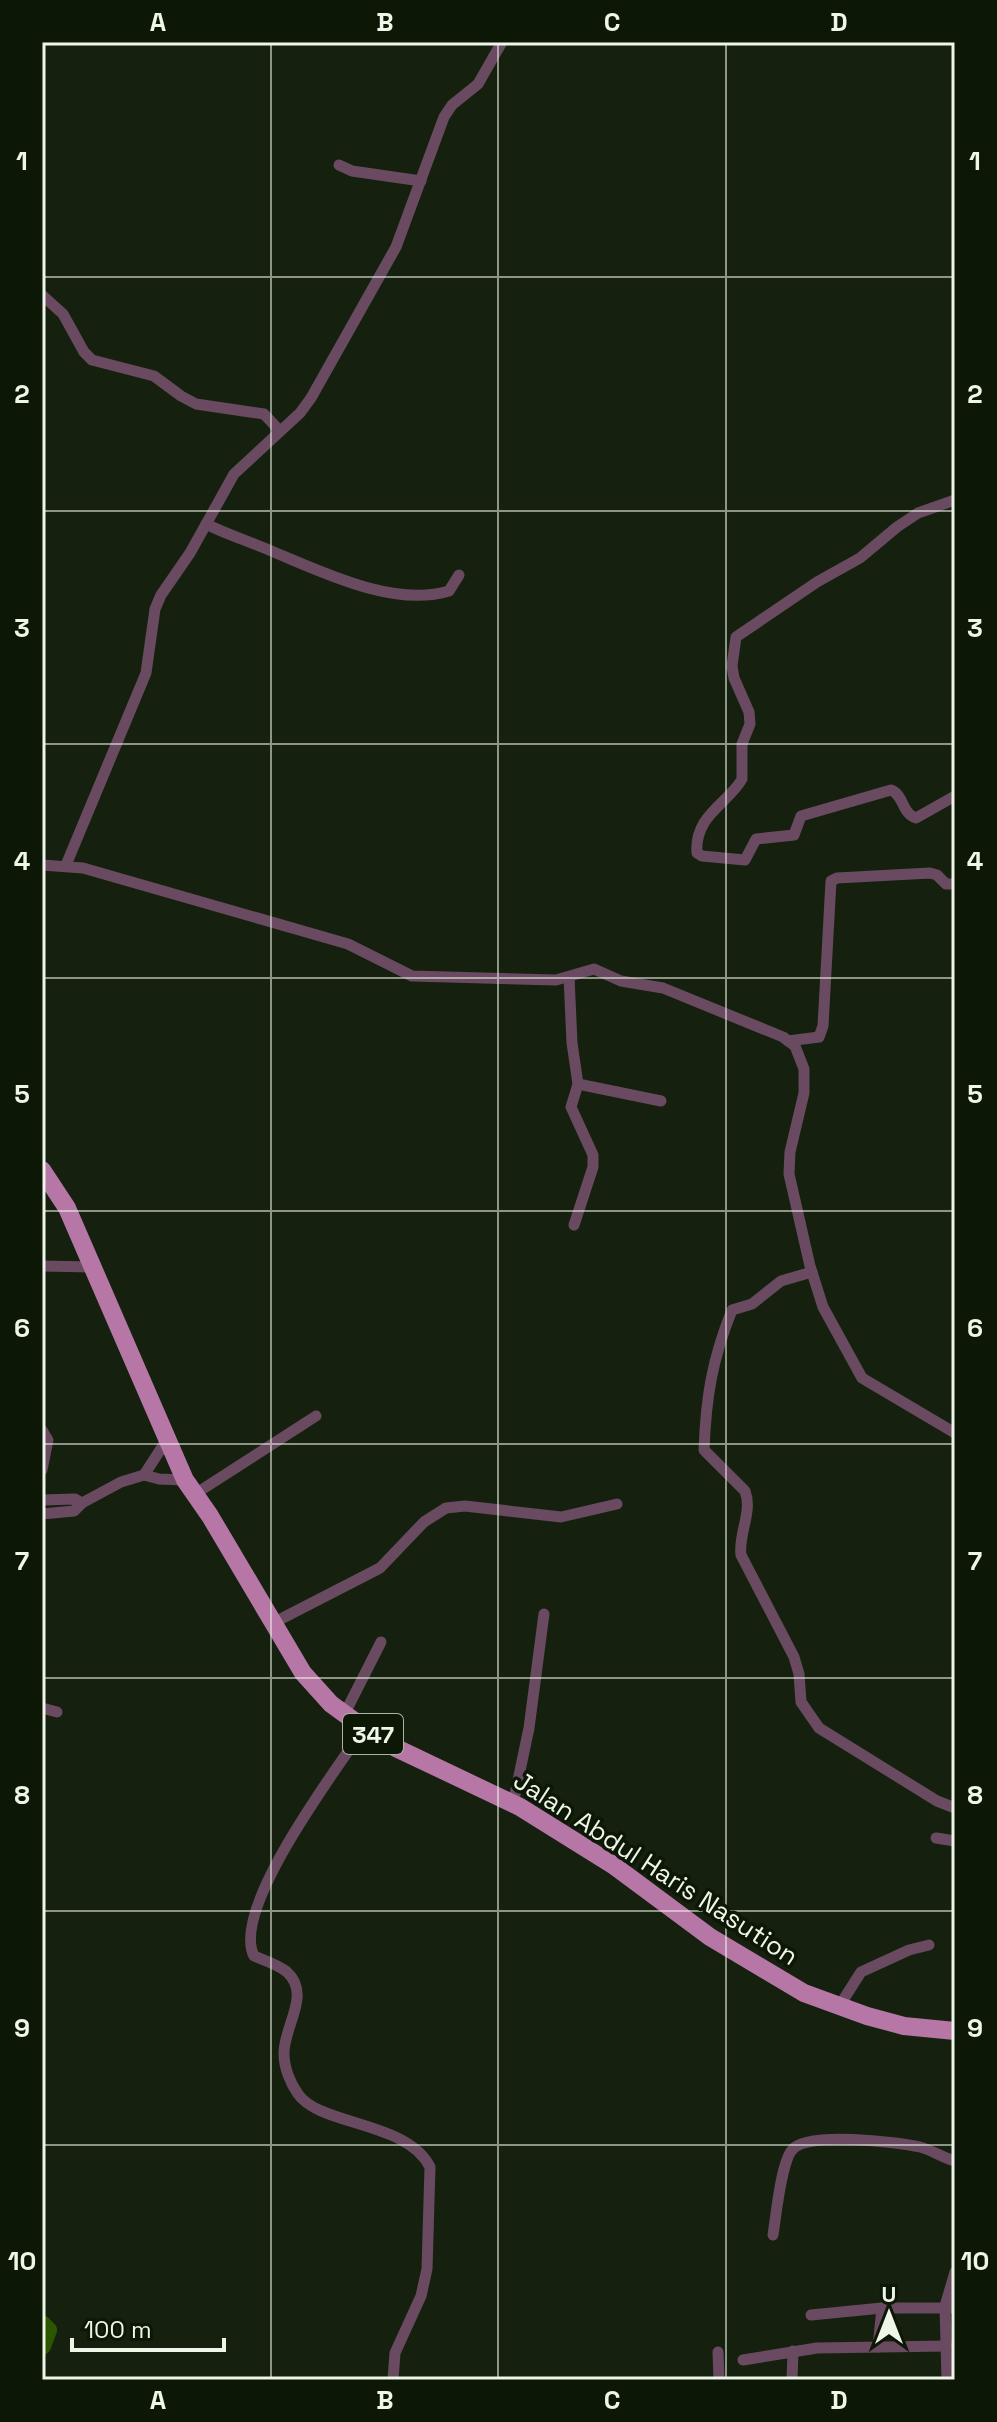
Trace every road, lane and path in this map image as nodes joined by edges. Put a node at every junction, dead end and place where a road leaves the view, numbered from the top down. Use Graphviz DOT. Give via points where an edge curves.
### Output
graph roads {
  1 [pos="502,42"];
  2 [pos="339,165"];
  3 [pos="421,181"];
  4 [pos="42,295"];
  5 [pos="279,430"];
  6 [pos="955,500"];
  7 [pos="206,524"];
  8 [pos="459,575"];
  9 [pos="955,796"];
  10 [pos="42,865"];
  11 [pos="66,865"];
  12 [pos="955,884"];
  13 [pos="569,977"];
  14 [pos="788,1041"];
  15 [pos="578,1084"];
  16 [pos="661,1101"];
  17 [pos="42,1170"];
  18 [pos="574,1225"];
  19 [pos="42,1266"];
  20 [pos="92,1267"];
  21 [pos="812,1272"];
  22 [pos="316,1416"];
  23 [pos="42,1430"];
  24 [pos="955,1433"];
  25 [pos="166,1441"];
  26 [pos="42,1470"];
  27 [pos="144,1475"];
  28 [pos="190,1487"];
  29 [pos="42,1500"];
  30 [pos="82,1503"];
  31 [pos="617,1504"];
  32 [pos="42,1514"];
  33 [pos="544,1614"];
  34 [pos="273,1623"];
  35 [pos="381,1642"];
  36 [pos="42,1708"];
  37 [pos="57,1712"];
  38 [pos="345,1713"];
  39 [pos="364,1728"];
  40 [pos="513,1804"];
  41 [pos="955,1808"];
  42 [pos="936,1838"];
  43 [pos="955,1841"];
  44 [pos="929,1945"];
  45 [pos="840,2005"];
  46 [pos="955,2031"];
  47 [pos="955,2161"];
  48 [pos="773,2235"];
  49 [pos="955,2272"];
  50 [pos="950,2307"];
  51 [pos="882,2308"];
  52 [pos="811,2315"];
  53 [pos="949,2343"];
  54 [pos="878,2347"];
  55 [pos="793,2351"];
  56 [pos="718,2352"];
  57 [pos="743,2360"];
  58 [pos="393,2380"];
  59 [pos="719,2380"];
  60 [pos="792,2380"];
  61 [pos="947,2380"];
  1 -- 3 [label="street" via="478,84 448,110"];
  2 -- 3 [label="street"];
  3 -- 5 [label="street" via="396,247 319,384 306,406"];
  4 -- 5 [label="street" via="63,314 92,360 154,376 196,404 264,414"];
  5 -- 7 [label="street" via="234,474"];
  6 -- 9 [label="street" via="918,513 860,558 736,637 732,666 750,724 742,744 742,779 708,817 697,853 745,860 756,839 794,835 801,816 891,790 916,818"];
  7 -- 8 [label="street" via="330,576 385,591 436,595 449,591"];
  7 -- 11 [label="street" via="158,601 146,673"];
  10 -- 11 [label="street"];
  11 -- 13 [label="street" via="348,944 412,976"];
  12 -- 14 [label="street" via="930,873 831,881 821,1034"];
  13 -- 14 [label="street" via="601,970 621,981 663,988"];
  13 -- 15 [label="street"];
  14 -- 21 [label="street" via="804,1069 788,1167"];
  15 -- 16 [label="street"];
  15 -- 18 [label="street" via="571,1107 592,1150 593,1167"];
  17 -- 20 [label="main road, Jalan Abdul Haris Nasution / 347" via="67,1208"];
  19 -- 20 [label="street"];
  20 -- 25 [label="main road, Jalan Abdul Haris Nasution / 347"];
  21 -- 24 [label="street" via="823,1307 862,1378"];
  21 -- 41 [label="street" via="781,1281 752,1304 732,1310 708,1388 705,1452 748,1498 741,1555 794,1657 803,1705 826,1735"];
  22 -- 28 [label="street"];
  23 -- 26 [label="street" via="48,1440"];
  25 -- 27 [label="street"];
  25 -- 28 [label="main road, Jalan Abdul Haris Nasution / 347"];
  27 -- 28 [label="street"];
  27 -- 30 [label="street"];
  28 -- 34 [label="main road, Jalan Abdul Haris Nasution / 347"];
  29 -- 30 [label="street"];
  30 -- 32 [label="street" via="74,1511"];
  31 -- 34 [label="street" via="561,1517 446,1508 424,1522 380,1568"];
  33 -- 40 [label="street"];
  34 -- 38 [label="main road, Jalan Abdul Haris Nasution / 347" via="303,1673"];
  35 -- 38 [label="street"];
  36 -- 37 [label="street"];
  38 -- 39 [label="main road, Jalan Abdul Haris Nasution / 347"];
  39 -- 40 [label="main road, Jalan Abdul Haris Nasution / 347"];
  39 -- 58 [label="street" via="270,1872 250,1943 254,1956 287,1972 296,1985 297,2004 284,2051 297,2094 328,2113 413,2147 430,2167 427,2269 421,2296 395,2353"];
  40 -- 45 [label="main road, Jalan Abdul Haris Nasution / 347" via="613,1865 710,1937 804,1993"];
  42 -- 43 [label="street"];
  44 -- 45 [label="street" via="861,1972"];
  45 -- 46 [label="main road, Jalan Abdul Haris Nasution / 347" via="904,2026"];
  47 -- 48 [label="street" via="924,2148 888,2143 800,2143 789,2153"];
  49 -- 50 [label="street"];
  50 -- 51 [label="street"];
  50 -- 53 [label="street"];
  51 -- 52 [label="street"];
  51 -- 54 [label="street"];
  53 -- 54 [label="street"];
  53 -- 61 [label="street"];
  54 -- 55 [label="street"];
  55 -- 57 [label="street"];
  55 -- 60 [label="street"];
  56 -- 59 [label="street"];
}
